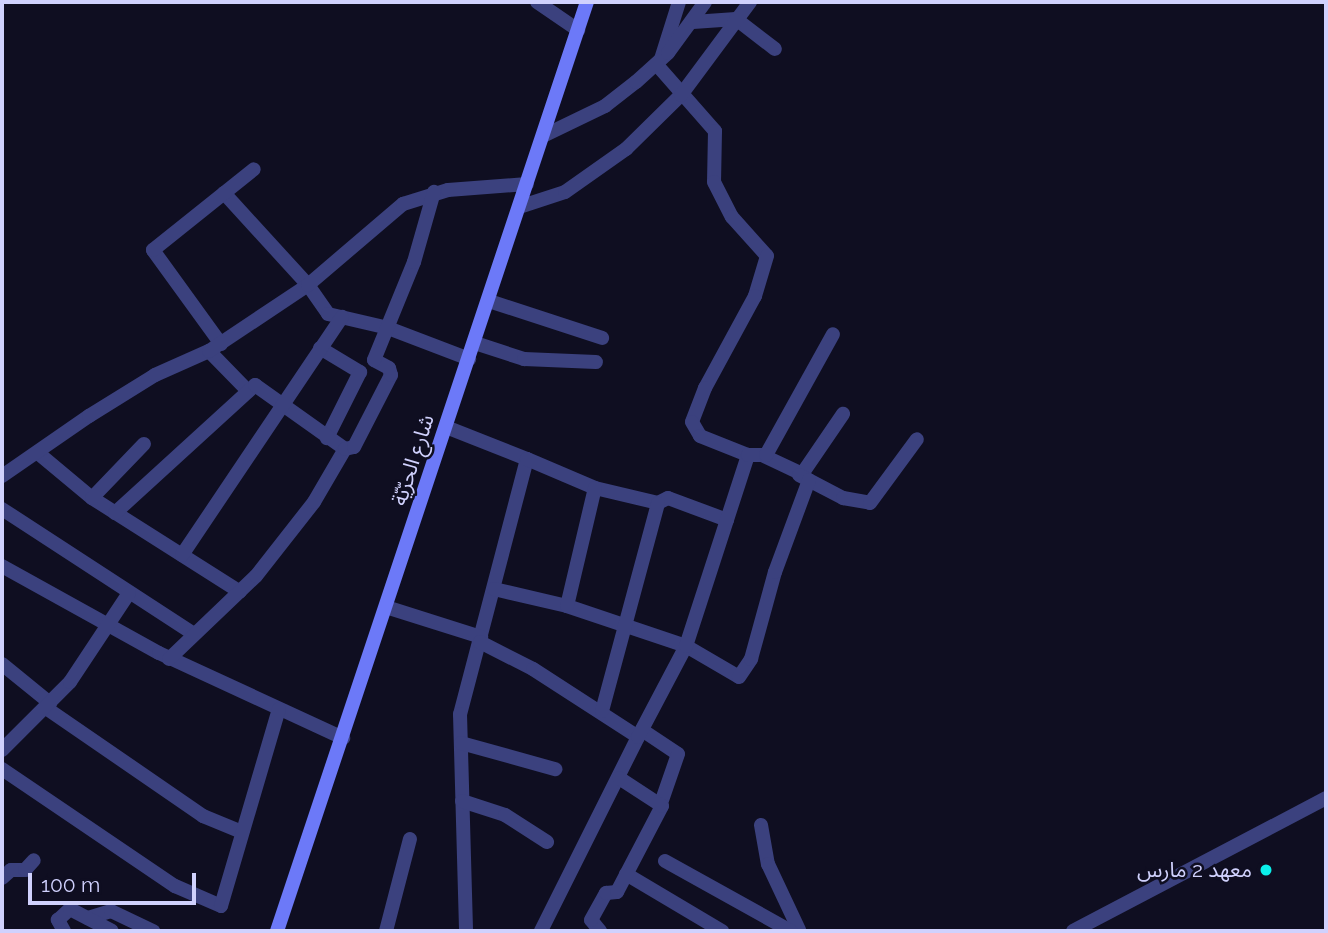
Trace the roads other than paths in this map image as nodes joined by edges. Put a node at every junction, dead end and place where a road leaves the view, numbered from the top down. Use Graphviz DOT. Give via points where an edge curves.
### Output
graph roads {
  1 [pos="537,2"];
  2 [pos="587,2"];
  3 [pos="679,2"];
  4 [pos="705,2"];
  5 [pos="750,2"];
  6 [pos="736,19"];
  7 [pos="693,22"];
  8 [pos="578,30"];
  9 [pos="775,49"];
  10 [pos="659,63"];
  11 [pos="681,94"];
  12 [pos="543,136"];
  13 [pos="254,169"];
  14 [pos="527,184"];
  15 [pos="434,192"];
  16 [pos="224,193"];
  17 [pos="519,207"];
  18 [pos="308,285"];
  19 [pos="489,301"];
  20 [pos="342,317"];
  21 [pos="388,328"];
  22 [pos="833,334"];
  23 [pos="602,338"];
  24 [pos="475,343"];
  25 [pos="215,347"];
  26 [pos="320,348"];
  27 [pos="469,359"];
  28 [pos="374,360"];
  29 [pos="596,362"];
  30 [pos="360,372"];
  31 [pos="248,391"];
  32 [pos="281,406"];
  33 [pos="843,414"];
  34 [pos="446,427"];
  35 [pos="327,438"];
  36 [pos="917,439"];
  37 [pos="144,444"];
  38 [pos="345,449"];
  39 [pos="38,453"];
  40 [pos="748,455"];
  41 [pos="764,456"];
  42 [pos="527,459"];
  43 [pos="2,476"];
  44 [pos="804,477"];
  45 [pos="595,488"];
  46 [pos="92,498"];
  47 [pos="658,503"];
  48 [pos="2,509"];
  49 [pos="115,513"];
  50 [pos="727,520"];
  51 [pos="182,555"];
  52 [pos="3,569"];
  53 [pos="494,589"];
  54 [pos="240,592"];
  55 [pos="129,593"];
  56 [pos="567,606"];
  57 [pos="386,607"];
  58 [pos="105,624"];
  59 [pos="626,629"];
  60 [pos="192,634"];
  61 [pos="480,639"];
  62 [pos="686,646"];
  63 [pos="169,659"];
  64 [pos="2,664"];
  65 [pos="48,706"];
  66 [pos="279,709"];
  67 [pos="602,711"];
  68 [pos="640,733"];
  69 [pos="343,738"];
  70 [pos="461,743"];
  71 [pos="2,750"];
  72 [pos="2,769"];
  73 [pos="555,769"];
  74 [pos="619,778"];
  75 [pos="1326,798"];
  76 [pos="462,801"];
  77 [pos="661,803"];
  78 [pos="761,825"];
  79 [pos="242,832"];
  80 [pos="410,839"];
  81 [pos="547,842"];
  82 [pos="34,860"];
  83 [pos="666,861"];
  84 [pos="626,874"];
  85 [pos="2,878"];
  86 [pos="88,918"];
  87 [pos="64,931"];
  88 [pos="112,931"];
  89 [pos="153,931"];
  90 [pos="278,931"];
  91 [pos="386,931"];
  92 [pos="466,931"];
  93 [pos="541,931"];
  94 [pos="600,931"];
  95 [pos="722,931"];
  96 [pos="798,931"];
  97 [pos="1073,931"];
  1 -- 8 [label="street"];
  2 -- 8 [label="main road, شارع الحرّيّة"];
  3 -- 10 [label="street"];
  4 -- 7 [label="street"];
  5 -- 6 [label="street"];
  6 -- 7 [label="street"];
  6 -- 9 [label="street"];
  6 -- 11 [label="street"];
  7 -- 10 [label="street"];
  8 -- 12 [label="main road, شارع الحرّيّة"];
  10 -- 11 [label="street"];
  10 -- 12 [label="street" via="605,106"];
  11 -- 17 [label="street" via="626,149 587,178 565,192"];
  11 -- 40 [label="street" via="715,131 714,182 732,217 767,256 755,296 705,388 692,422 695,433"];
  12 -- 14 [label="main road, شارع الحرّيّة"];
  13 -- 16 [label="street"];
  14 -- 15 [label="street"];
  14 -- 17 [label="main road, شارع الحرّيّة"];
  15 -- 18 [label="street" via="395,209"];
  15 -- 21 [label="street"];
  16 -- 18 [label="street"];
  16 -- 25 [label="street" via="153,252"];
  17 -- 19 [label="main road, شارع الحرّيّة"];
  18 -- 20 [label="street" via="322,308"];
  18 -- 25 [label="street"];
  19 -- 23 [label="street"];
  19 -- 24 [label="main road, شارع الحرّيّة"];
  20 -- 21 [label="street"];
  20 -- 26 [label="street"];
  21 -- 27 [label="street"];
  21 -- 28 [label="street"];
  22 -- 41 [label="street"];
  24 -- 27 [label="main road, شارع الحرّيّة"];
  24 -- 29 [label="street" via="523,359"];
  25 -- 31 [label="street"];
  25 -- 39 [label="street" via="155,375"];
  26 -- 30 [label="street"];
  26 -- 32 [label="street"];
  27 -- 34 [label="main road, شارع الحرّيّة"];
  28 -- 30 [label="street" via="369,358"];
  28 -- 38 [label="street" via="391,370 391,375 354,447"];
  30 -- 35 [label="street"];
  31 -- 32 [label="street" via="259,386"];
  31 -- 49 [label="street"];
  32 -- 35 [label="street"];
  32 -- 51 [label="street"];
  33 -- 44 [label="street"];
  34 -- 42 [label="street"];
  34 -- 57 [label="main road, شارع الحرّيّة"];
  35 -- 38 [label="street"];
  36 -- 44 [label="street" via="870,503 855,503"];
  37 -- 46 [label="street"];
  38 -- 54 [label="street" via="314,502"];
  39 -- 43 [label="street"];
  39 -- 46 [label="street"];
  40 -- 41 [label="street"];
  40 -- 50 [label="street"];
  41 -- 44 [label="street"];
  42 -- 45 [label="street"];
  42 -- 53 [label="street"];
  44 -- 62 [label="street" via="747,669 739,677 731,677"];
  45 -- 47 [label="street"];
  45 -- 56 [label="street"];
  46 -- 49 [label="street"];
  47 -- 50 [label="street" via="668,498"];
  47 -- 59 [label="street"];
  48 -- 55 [label="street"];
  49 -- 51 [label="street"];
  50 -- 62 [label="street"];
  51 -- 54 [label="street"];
  52 -- 58 [label="street"];
  53 -- 56 [label="street"];
  53 -- 61 [label="street"];
  54 -- 60 [label="street"];
  55 -- 58 [label="street"];
  55 -- 60 [label="street"];
  56 -- 59 [label="street"];
  57 -- 61 [label="street"];
  57 -- 69 [label="main road, شارع الحرّيّة"];
  58 -- 63 [label="street"];
  58 -- 65 [label="street" via="79,671"];
  59 -- 62 [label="street"];
  59 -- 67 [label="street"];
  60 -- 63 [label="street"];
  61 -- 67 [label="street"];
  61 -- 70 [label="street" via="460,714"];
  62 -- 68 [label="street"];
  63 -- 66 [label="street"];
  64 -- 65 [label="street"];
  65 -- 71 [label="street"];
  65 -- 79 [label="street" via="204,816"];
  66 -- 69 [label="street"];
  66 -- 79 [label="street"];
  67 -- 68 [label="street"];
  68 -- 74 [label="street"];
  68 -- 77 [label="street" via="678,754"];
  69 -- 90 [label="main road, شارع الحرّيّة"];
  70 -- 73 [label="street"];
  70 -- 76 [label="street"];
  72 -- 79 [label="street" via="175,886 219,906"];
  74 -- 77 [label="street"];
  74 -- 93 [label="street"];
  75 -- 97 [label="street"];
  76 -- 81 [label="street" via="505,815"];
  76 -- 92 [label="street"];
  77 -- 84 [label="street"];
  78 -- 96 [label="street" via="768,864"];
  80 -- 91 [label="street"];
  82 -- 85 [label="street" via="25,870 11,870"];
  83 -- 96 [label="street"];
  84 -- 94 [label="street" via="616,894 606,893 591,920"];
  84 -- 95 [label="street"];
  86 -- 87 [label="street" via="67,910 58,920"];
  86 -- 88 [label="street"];
  86 -- 89 [label="street" via="111,911"];
}
